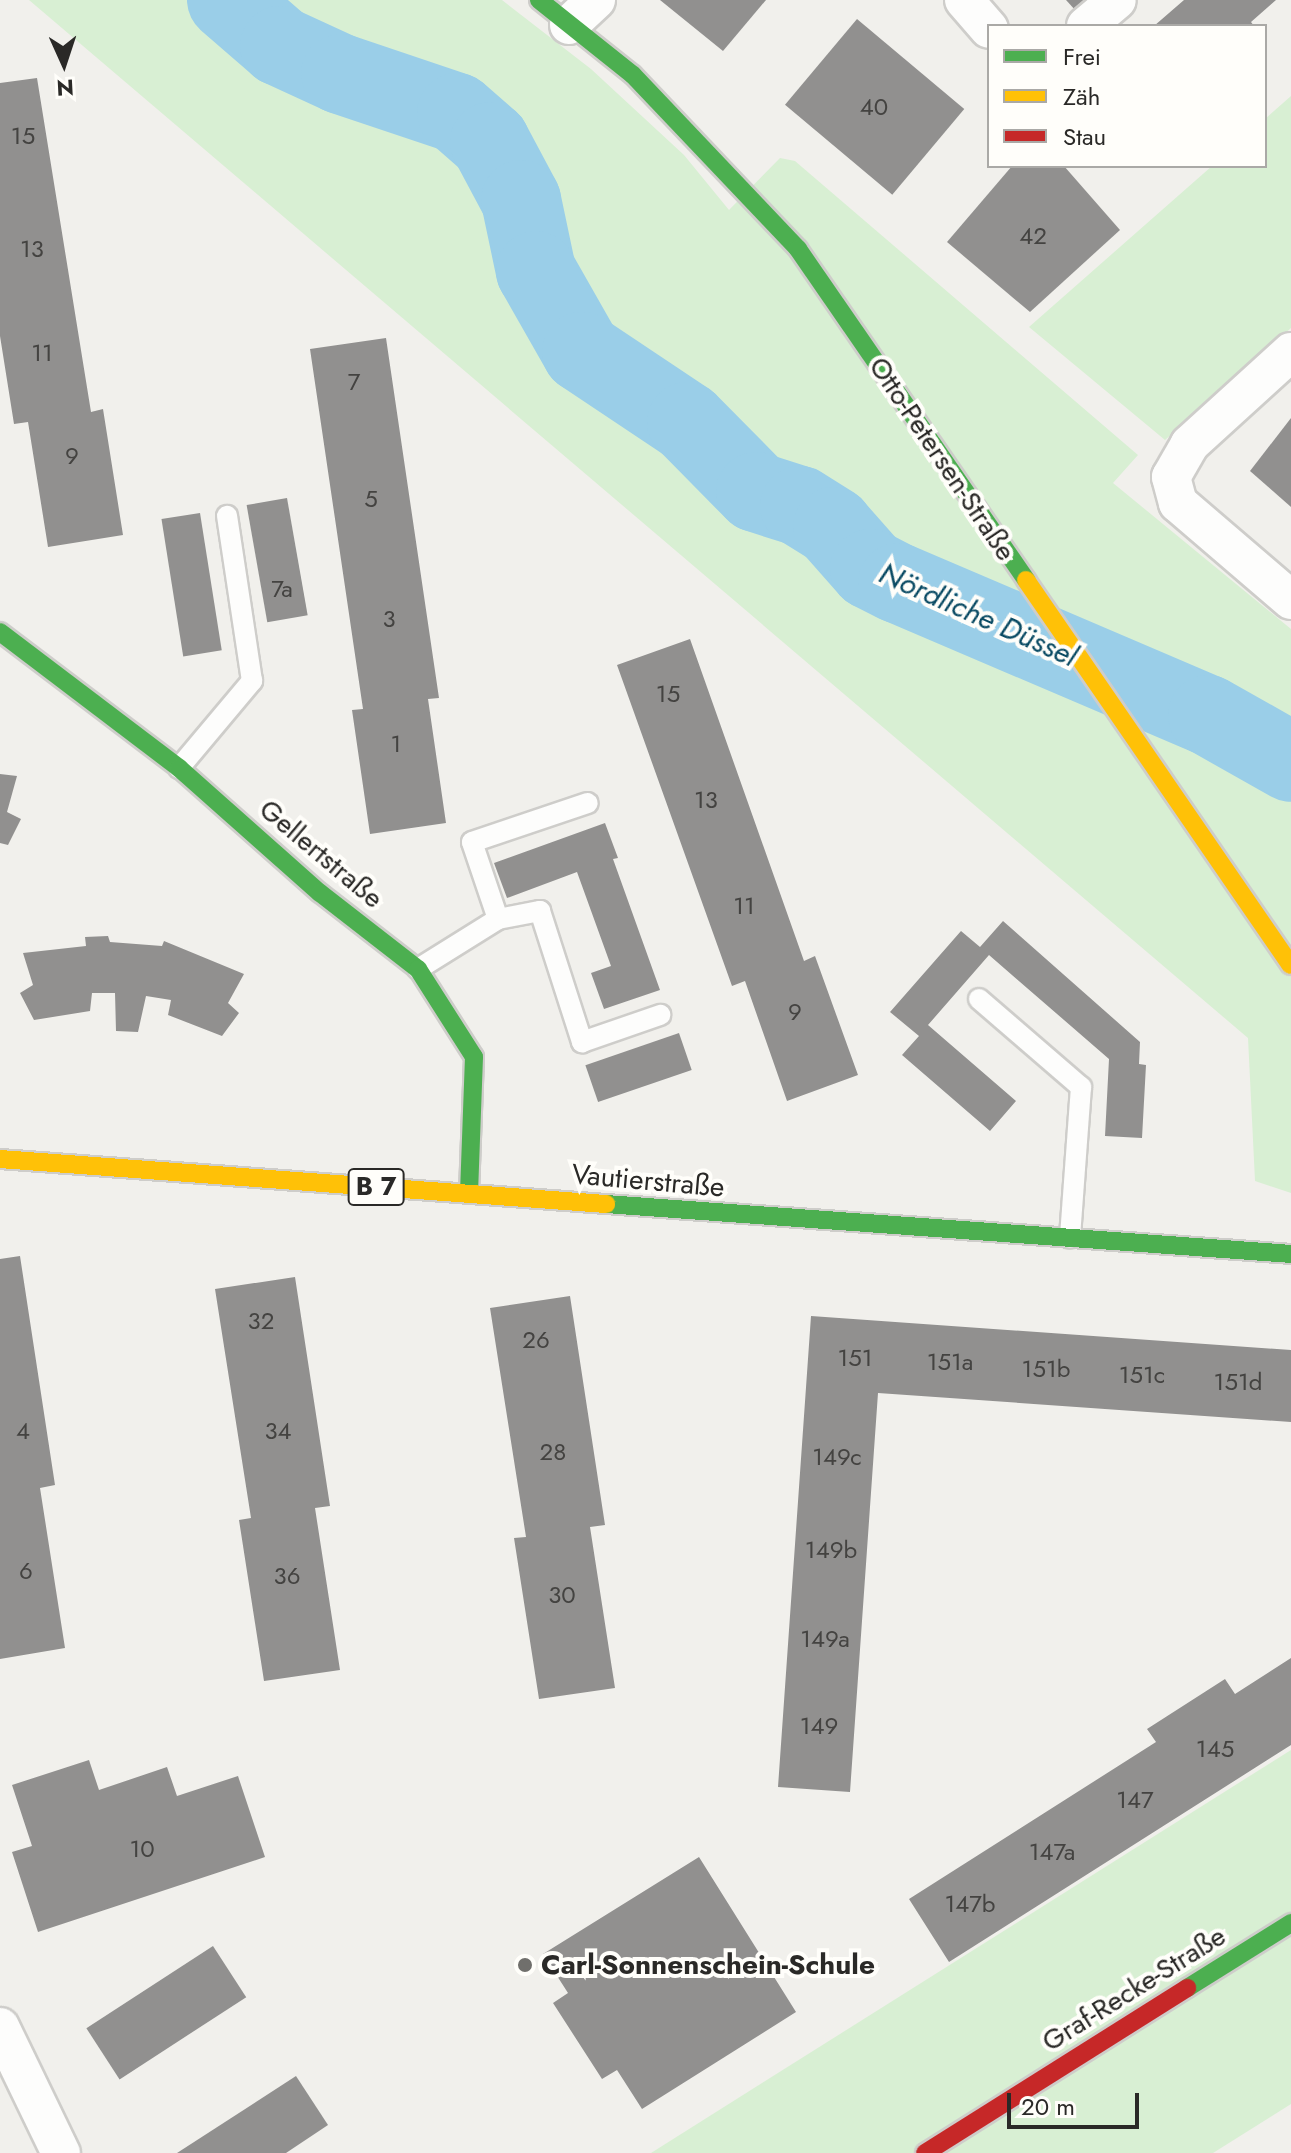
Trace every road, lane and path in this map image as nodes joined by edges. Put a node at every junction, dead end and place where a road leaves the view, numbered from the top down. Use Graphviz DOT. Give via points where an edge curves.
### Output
graph roads {
  1 [pos="539,0"];
  2 [pos="964,0"];
  3 [pos="1117,0"];
  4 [pos="582,12"];
  5 [pos="1088,24"];
  6 [pos="987,27"];
  7 [pos="1291,352"];
  8 [pos="227,516"];
  9 [pos="1291,600"];
  10 [pos="0,632"];
  11 [pos="179,768"];
  12 [pos="588,803"];
  13 [pos="498,919"];
  14 [pos="1291,965"];
  15 [pos="418,969"];
  16 [pos="979,999"];
  17 [pos="660,1015"];
  18 [pos="0,1159"];
  19 [pos="469,1194"];
  20 [pos="1291,1230"];
  21 [pos="1070,1238"];
  22 [pos="1245,1251"];
  23 [pos="1291,1254"];
  24 [pos="1291,1923"];
  25 [pos="0,2027"];
  26 [pos="61,2153"];
  27 [pos="925,2153"];
  1 -- 4 [label="street, Otto-Petersen-Straße"];
  2 -- 6 [label="street"];
  3 -- 5 [label="street"];
  4 -- 14 [label="street, Otto-Petersen-Straße" via="633,75 798,249"];
  7 -- 9 [label="street" via="1190,444 1173,470 1171,488 1178,503"];
  8 -- 11 [label="lane" via="252,681"];
  10 -- 11 [label="street, Gellertstraße"];
  11 -- 15 [label="street, Gellertstraße" via="320,893"];
  12 -- 13 [label="lane" via="472,842"];
  13 -- 15 [label="lane"];
  13 -- 17 [label="lane" via="540,911 582,1042"];
  15 -- 19 [label="street, Gellertstraße" via="474,1057"];
  16 -- 21 [label="lane" via="1081,1087"];
  18 -- 19 [label="street, Vautierstraße / B 7"];
  19 -- 21 [label="street, Vautierstraße / B 7"];
  20 -- 22 [label="street"];
  21 -- 22 [label="street, Vautierstraße / B 7"];
  22 -- 23 [label="street, Vautierstraße / B 7"];
  24 -- 27 [label="street, Graf-Recke-Straße"];
  25 -- 26 [label="street"];
}
